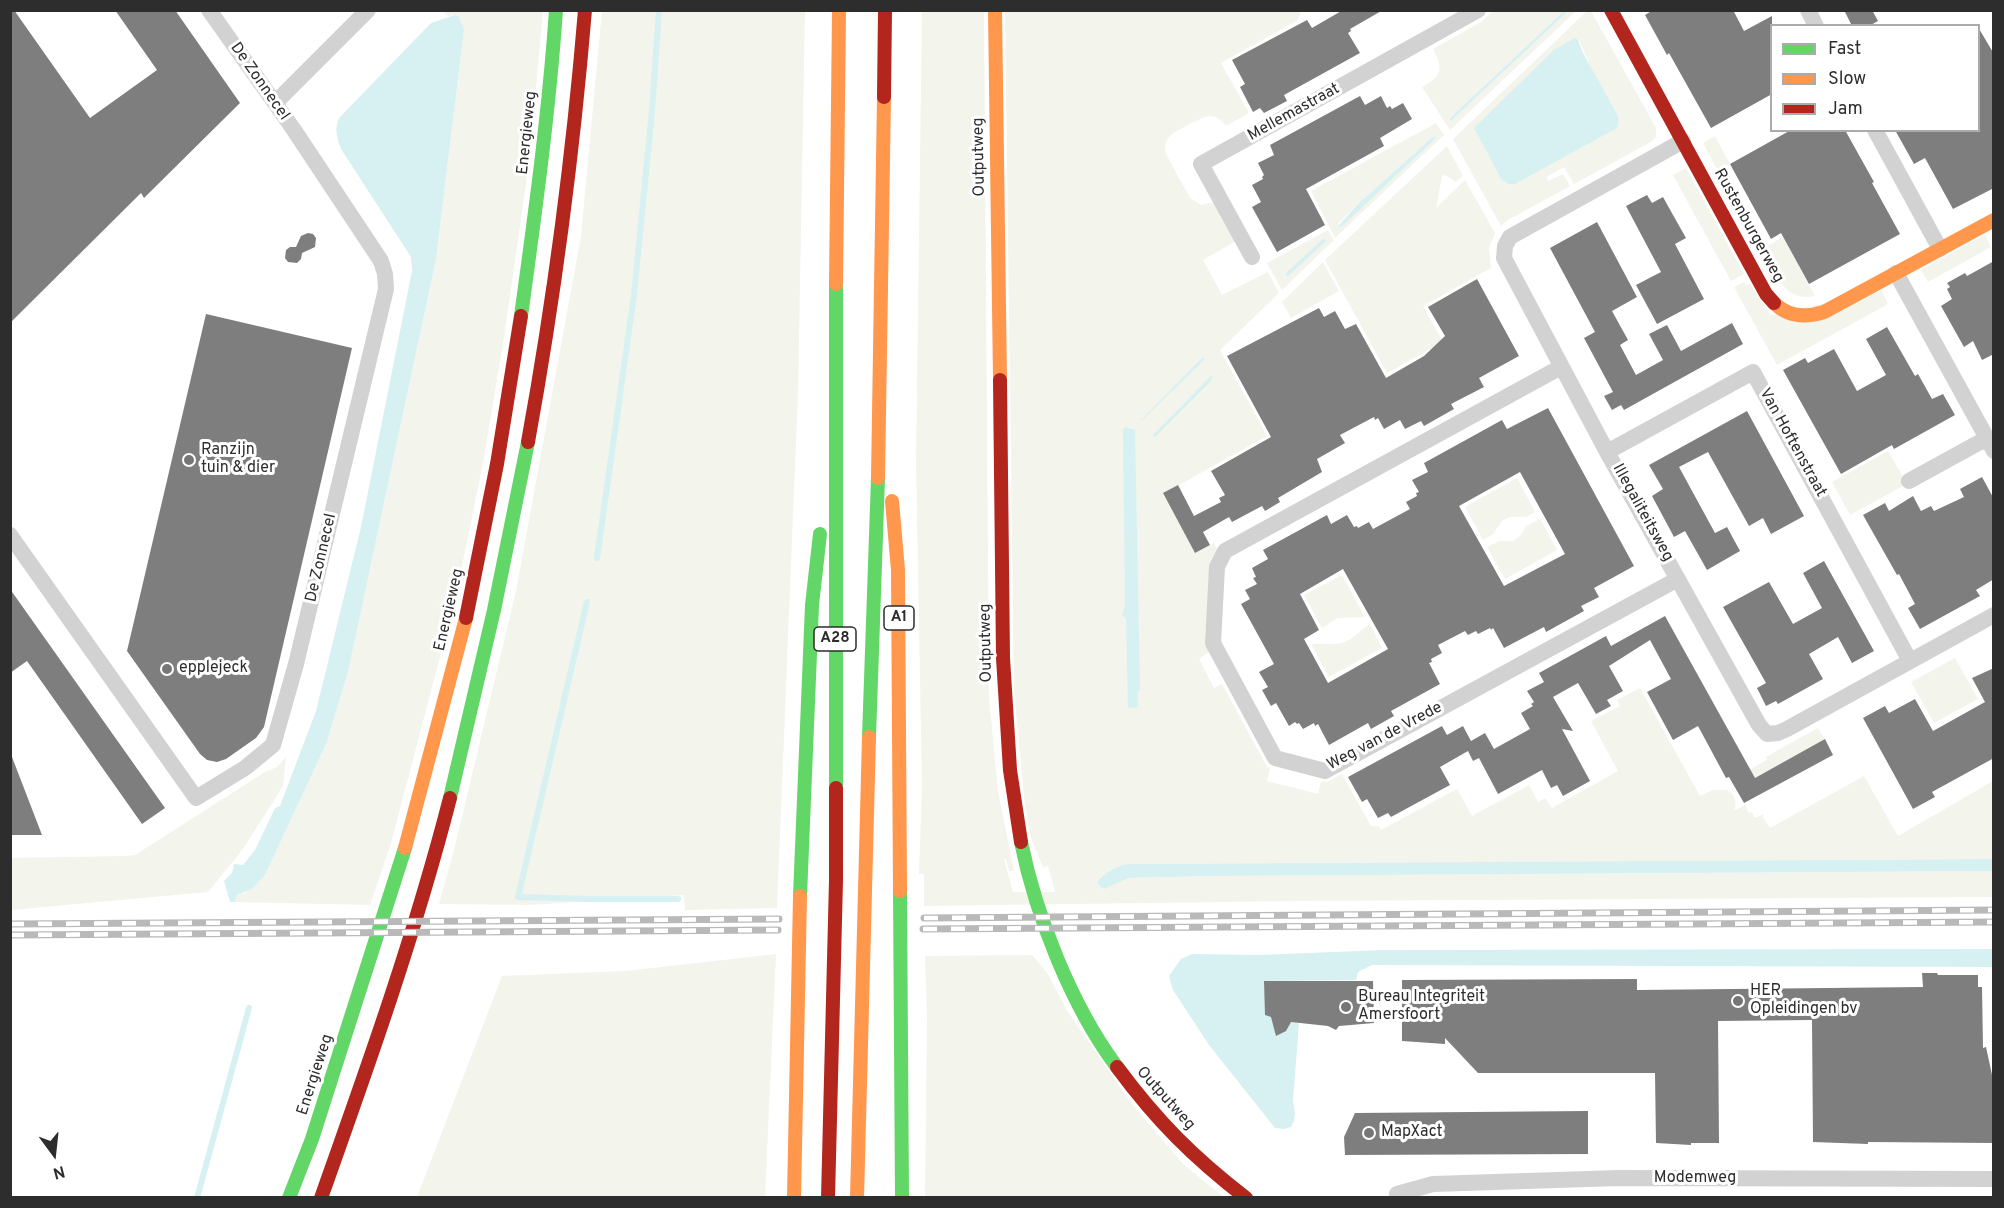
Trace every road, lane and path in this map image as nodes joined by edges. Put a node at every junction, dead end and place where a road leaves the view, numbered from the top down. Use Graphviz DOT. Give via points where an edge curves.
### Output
graph roads {
  1 [pos="209,10"];
  2 [pos="368,10"];
  3 [pos="556,10"];
  4 [pos="585,10"];
  5 [pos="839,10"];
  6 [pos="885,10"];
  7 [pos="995,10"];
  8 [pos="1478,10"];
  9 [pos="1611,10"];
  10 [pos="1808,10"];
  11 [pos="1815,24"];
  12 [pos="275,103"];
  13 [pos="1876,132"];
  14 [pos="1683,141"];
  15 [pos="1994,220"];
  16 [pos="1940,249"];
  17 [pos="1251,257"];
  18 [pos="1896,273"];
  19 [pos="880,356"];
  20 [pos="1561,367"];
  21 [pos="835,398"];
  22 [pos="1992,444"];
  23 [pos="1607,452"];
  24 [pos="1909,482"];
  25 [pos="10,535"];
  26 [pos="1678,579"];
  27 [pos="1994,615"];
  28 [pos="1910,661"];
  29 [pos="1994,1179"];
  30 [pos="1397,1194"];
  31 [pos="289,1197"];
  32 [pos="321,1197"];
  33 [pos="794,1197"];
  34 [pos="828,1197"];
  35 [pos="857,1197"];
  36 [pos="902,1197"];
  37 [pos="1246,1197"];
  1 -- 12 [label="street, De Zonnecel"];
  2 -- 12 [label="street"];
  3 -- 31 [label="main road, Energieweg" via="554,56 524,301 466,619 406,846 356,1007"];
  4 -- 32 [label="main road" via="548,339 513,525 437,846 388,1007"];
  5 -- 21 [label="main road, A28"];
  6 -- 19 [label="main road, A28"];
  7 -- 37 [label="main road, Outputweg" via="1003,658 1007,738 1020,840 1051,944 1105,1052 1160,1122"];
  8 -- 17 [label="street, Mellemastraat" via="1201,164"];
  9 -- 14 [label="main road, Rustenburgerweg"];
  10 -- 11 [label="street"];
  12 -- 25 [label="street, De Zonnecel" via="381,261 386,289 273,745 245,768 196,798"];
  13 -- 16 [label="street"];
  14 -- 18 [label="main road, Rustenburgerweg" via="1766,294 1782,311 1797,316 1819,314"];
  14 -- 20 [label="street, Illegaliteitsweg" via="1507,240 1504,262"];
  15 -- 16 [label="main road, Rustenburgerweg"];
  16 -- 18 [label="main road, Rustenburgerweg"];
  18 -- 22 [label="street"];
  19 -- 35 [label="main road, A28"];
  19 -- 36 [label="main road, A1" via="898,570"];
  20 -- 23 [label="street, Illegaliteitsweg"];
  20 -- 26 [label="street, Weg van de Vrede" via="1226,551 1220,558 1216,567 1213,643 1275,758 1325,771"];
  21 -- 33 [label="main road, A28" via="812,605"];
  21 -- 34 [label="main road, A28" via="836,880"];
  22 -- 24 [label="street" via="1980,442"];
  23 -- 26 [label="street, Illegaliteitsweg"];
  23 -- 28 [label="street, Van Hoftenstraat" via="1753,372"];
  26 -- 28 [label="street, Illegaliteitsweg" via="1767,734 1787,729"];
  27 -- 28 [label="street, Illegaliteitsweg"];
  29 -- 30 [label="street, Modemweg" via="1618,1179 1433,1184"];
}
